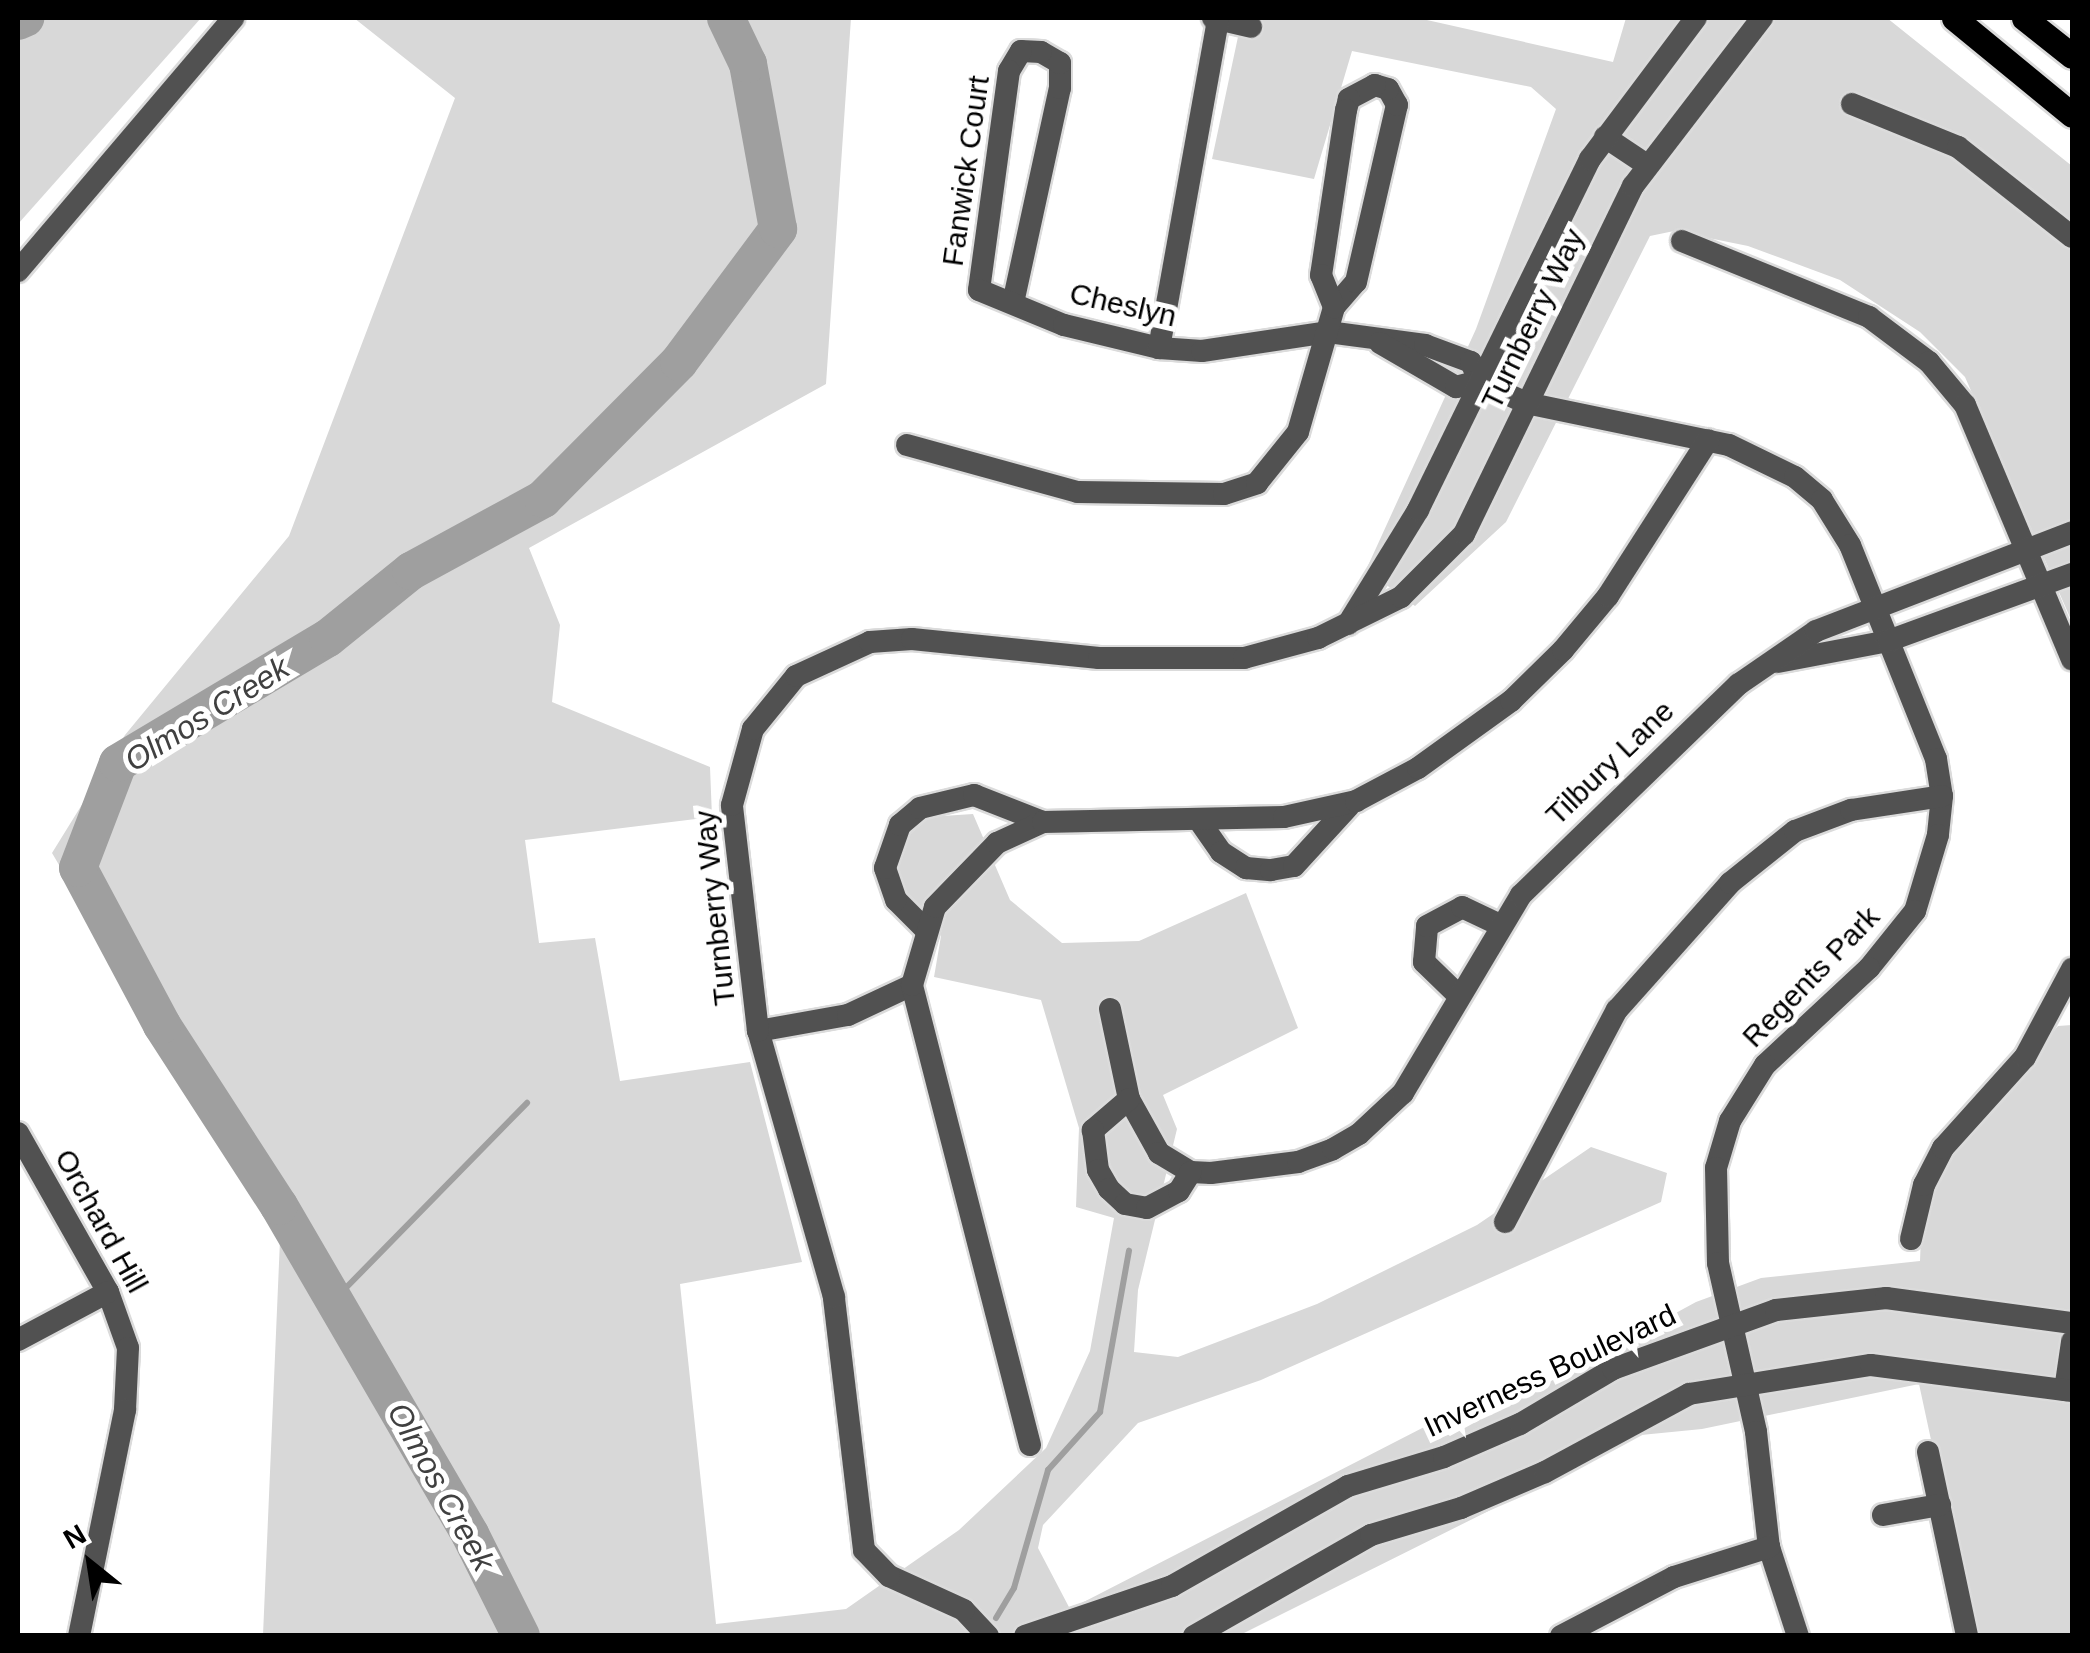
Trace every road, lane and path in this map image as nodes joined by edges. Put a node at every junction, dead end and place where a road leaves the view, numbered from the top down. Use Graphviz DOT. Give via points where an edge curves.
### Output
graph roads {
  1 [pos="233,18"];
  2 [pos="1216,18"];
  3 [pos="1696,18"];
  4 [pos="1762,18"];
  5 [pos="1954,18"];
  6 [pos="2024,18"];
  7 [pos="1251,27"];
  8 [pos="2072,56"];
  9 [pos="1852,104"];
  10 [pos="2069,110"];
  11 [pos="1605,136"];
  12 [pos="1648,165"];
  13 [pos="2072,238"];
  14 [pos="1682,241"];
  15 [pos="18,271"];
  16 [pos="979,290"];
  17 [pos="1014,302"];
  18 [pos="1334,307"];
  19 [pos="1328,332"];
  20 [pos="1158,348"];
  21 [pos="1479,381"];
  22 [pos="1526,402"];
  23 [pos="1708,440"];
  24 [pos="907,445"];
  25 [pos="2072,532"];
  26 [pos="2027,549"];
  27 [pos="2072,574"];
  28 [pos="2042,585"];
  29 [pos="1874,605"];
  30 [pos="1346,627"];
  31 [pos="1888,641"];
  32 [pos="2072,659"];
  33 [pos="1778,662"];
  34 [pos="1942,796"];
  35 [pos="1356,800"];
  36 [pos="1198,819"];
  37 [pos="1042,822"];
  38 [pos="1500,925"];
  39 [pos="926,930"];
  40 [pos="2072,969"];
  41 [pos="912,985"];
  42 [pos="1457,994"];
  43 [pos="1110,1009"];
  44 [pos="758,1031"];
  45 [pos="1129,1100"];
  46 [pos="18,1133"];
  47 [pos="1192,1172"];
  48 [pos="1505,1222"];
  49 [pos="1911,1239"];
  50 [pos="108,1292"];
  51 [pos="2072,1322"];
  52 [pos="1729,1325"];
  53 [pos="18,1340"];
  54 [pos="2072,1342"];
  55 [pos="1745,1388"];
  56 [pos="2069,1391"];
  57 [pos="1030,1445"];
  58 [pos="1928,1452"];
  59 [pos="1940,1505"];
  60 [pos="1883,1515"];
  61 [pos="1770,1547"];
  62 [pos="1605,1614"];
  63 [pos="79,1636"];
  64 [pos="988,1636"];
  65 [pos="1025,1636"];
  66 [pos="1194,1636"];
  67 [pos="1562,1636"];
  68 [pos="1618,1636"];
  69 [pos="1798,1636"];
  70 [pos="1967,1636"];
  1 -- 15 [label="street"];
  2 -- 7 [label="street"];
  2 -- 20 [label="street"];
  3 -- 11 [label="street, Turnberry Way"];
  4 -- 12 [label="street, Turnberry Way"];
  5 -- 10 [label="main road"];
  6 -- 8 [label="main road"];
  9 -- 13 [label="street" via="1958,147"];
  11 -- 12 [label="street"];
  11 -- 21 [label="street, Turnberry Way" via="1544,242"];
  12 -- 22 [label="street, Turnberry Way" via="1590,265"];
  14 -- 26 [label="street" via="1869,317 1929,362 1965,404"];
  16 -- 17 [label="street, Cheslyn"];
  16 -- 17 [label="street, Fanwick Court" via="1008,71 1020,51 1041,52 1060,63 1060,88"];
  17 -- 20 [label="street, Cheslyn" via="1064,326"];
  18 -- 18 [label="street" via="1356,282 1396,114 1388,89 1375,85 1360,90 1346,110 1321,275"];
  18 -- 19 [label="street"];
  19 -- 20 [label="street, Cheslyn" via="1202,350"];
  19 -- 21 [label="street, Cheslyn" via="1378,342 1456,387"];
  19 -- 24 [label="street" via="1298,432 1277,466 1257,483 1224,494 1078,492"];
  21 -- 22 [label="street, Regents Park"];
  21 -- 30 [label="street, Turnberry Way" via="1418,510"];
  22 -- 23 [label="street, Regents Park"];
  22 -- 30 [label="street, Turnberry Way" via="1464,534 1400,598"];
  23 -- 29 [label="street, Regents Park" via="1765,460 1822,500 1850,545"];
  23 -- 35 [label="street" via="1626,570 1563,650 1480,724 1418,768"];
  25 -- 26 [label="street, Tilbury Lane"];
  26 -- 28 [label="street"];
  26 -- 29 [label="street, Tilbury Lane"];
  27 -- 28 [label="street, Tilbury Lane"];
  28 -- 31 [label="street, Tilbury Lane"];
  28 -- 32 [label="street"];
  29 -- 31 [label="street, Regents Park"];
  29 -- 33 [label="street, Tilbury Lane" via="1816,631"];
  30 -- 44 [label="street, Turnberry Way" via="1244,658 1100,658 912,639 870,642 796,676 752,729 734,790"];
  31 -- 33 [label="street, Tilbury Lane"];
  31 -- 34 [label="street, Regents Park" via="1923,722"];
  33 -- 38 [label="street, Tilbury Lane" via="1700,718 1561,851"];
  34 -- 48 [label="street" via="1851,810 1795,831 1730,882 1618,1010"];
  34 -- 52 [label="street, Regents Park" via="1932,870 1915,911 1869,968 1784,1043 1730,1121 1716,1168 1714,1233"];
  35 -- 36 [label="street" via="1284,817"];
  35 -- 36 [label="street" via="1294,866 1271,870 1246,868 1220,852"];
  36 -- 37 [label="street"];
  37 -- 39 [label="street" via="968,867 935,906"];
  37 -- 39 [label="street" via="974,795 920,808 900,825 885,868 896,900"];
  38 -- 42 [label="street, Tilbury Lane"];
  38 -- 42 [label="street" via="1462,907 1427,926 1424,962"];
  39 -- 41 [label="street"];
  40 -- 49 [label="street" via="2025,1057 1943,1148 1924,1185"];
  41 -- 44 [label="street" via="848,1015"];
  41 -- 57 [label="street"];
  42 -- 47 [label="street, Tilbury Lane" via="1403,1093 1360,1134 1298,1162 1251,1172"];
  43 -- 45 [label="street"];
  44 -- 64 [label="street, Turnberry Way" via="834,1297 864,1550 889,1576 964,1610"];
  45 -- 47 [label="street" via="1159,1153"];
  45 -- 47 [label="street" via="1094,1130 1098,1170 1109,1188 1125,1204 1147,1208 1179,1192"];
  46 -- 50 [label="street, Orchard Hill"];
  50 -- 53 [label="street"];
  50 -- 63 [label="street, Orchard Hill" via="123,1322 130,1375"];
  51 -- 52 [label="street, Inverness Boulevard" via="1886,1298 1795,1307"];
  52 -- 55 [label="street, Regents Park"];
  52 -- 65 [label="street, Inverness Boulevard" via="1614,1369 1520,1424 1444,1458 1348,1486 1172,1586"];
  54 -- 56 [label="street"];
  55 -- 56 [label="street" via="1812,1370 1871,1365"];
  55 -- 61 [label="street, Regents Park"];
  55 -- 66 [label="street" via="1689,1394 1528,1479 1371,1536"];
  58 -- 59 [label="street"];
  59 -- 60 [label="street"];
  59 -- 70 [label="street"];
  61 -- 62 [label="street" via="1674,1577"];
  61 -- 69 [label="street, Regents Park"];
  62 -- 67 [label="street"];
  62 -- 68 [label="street"];
}
